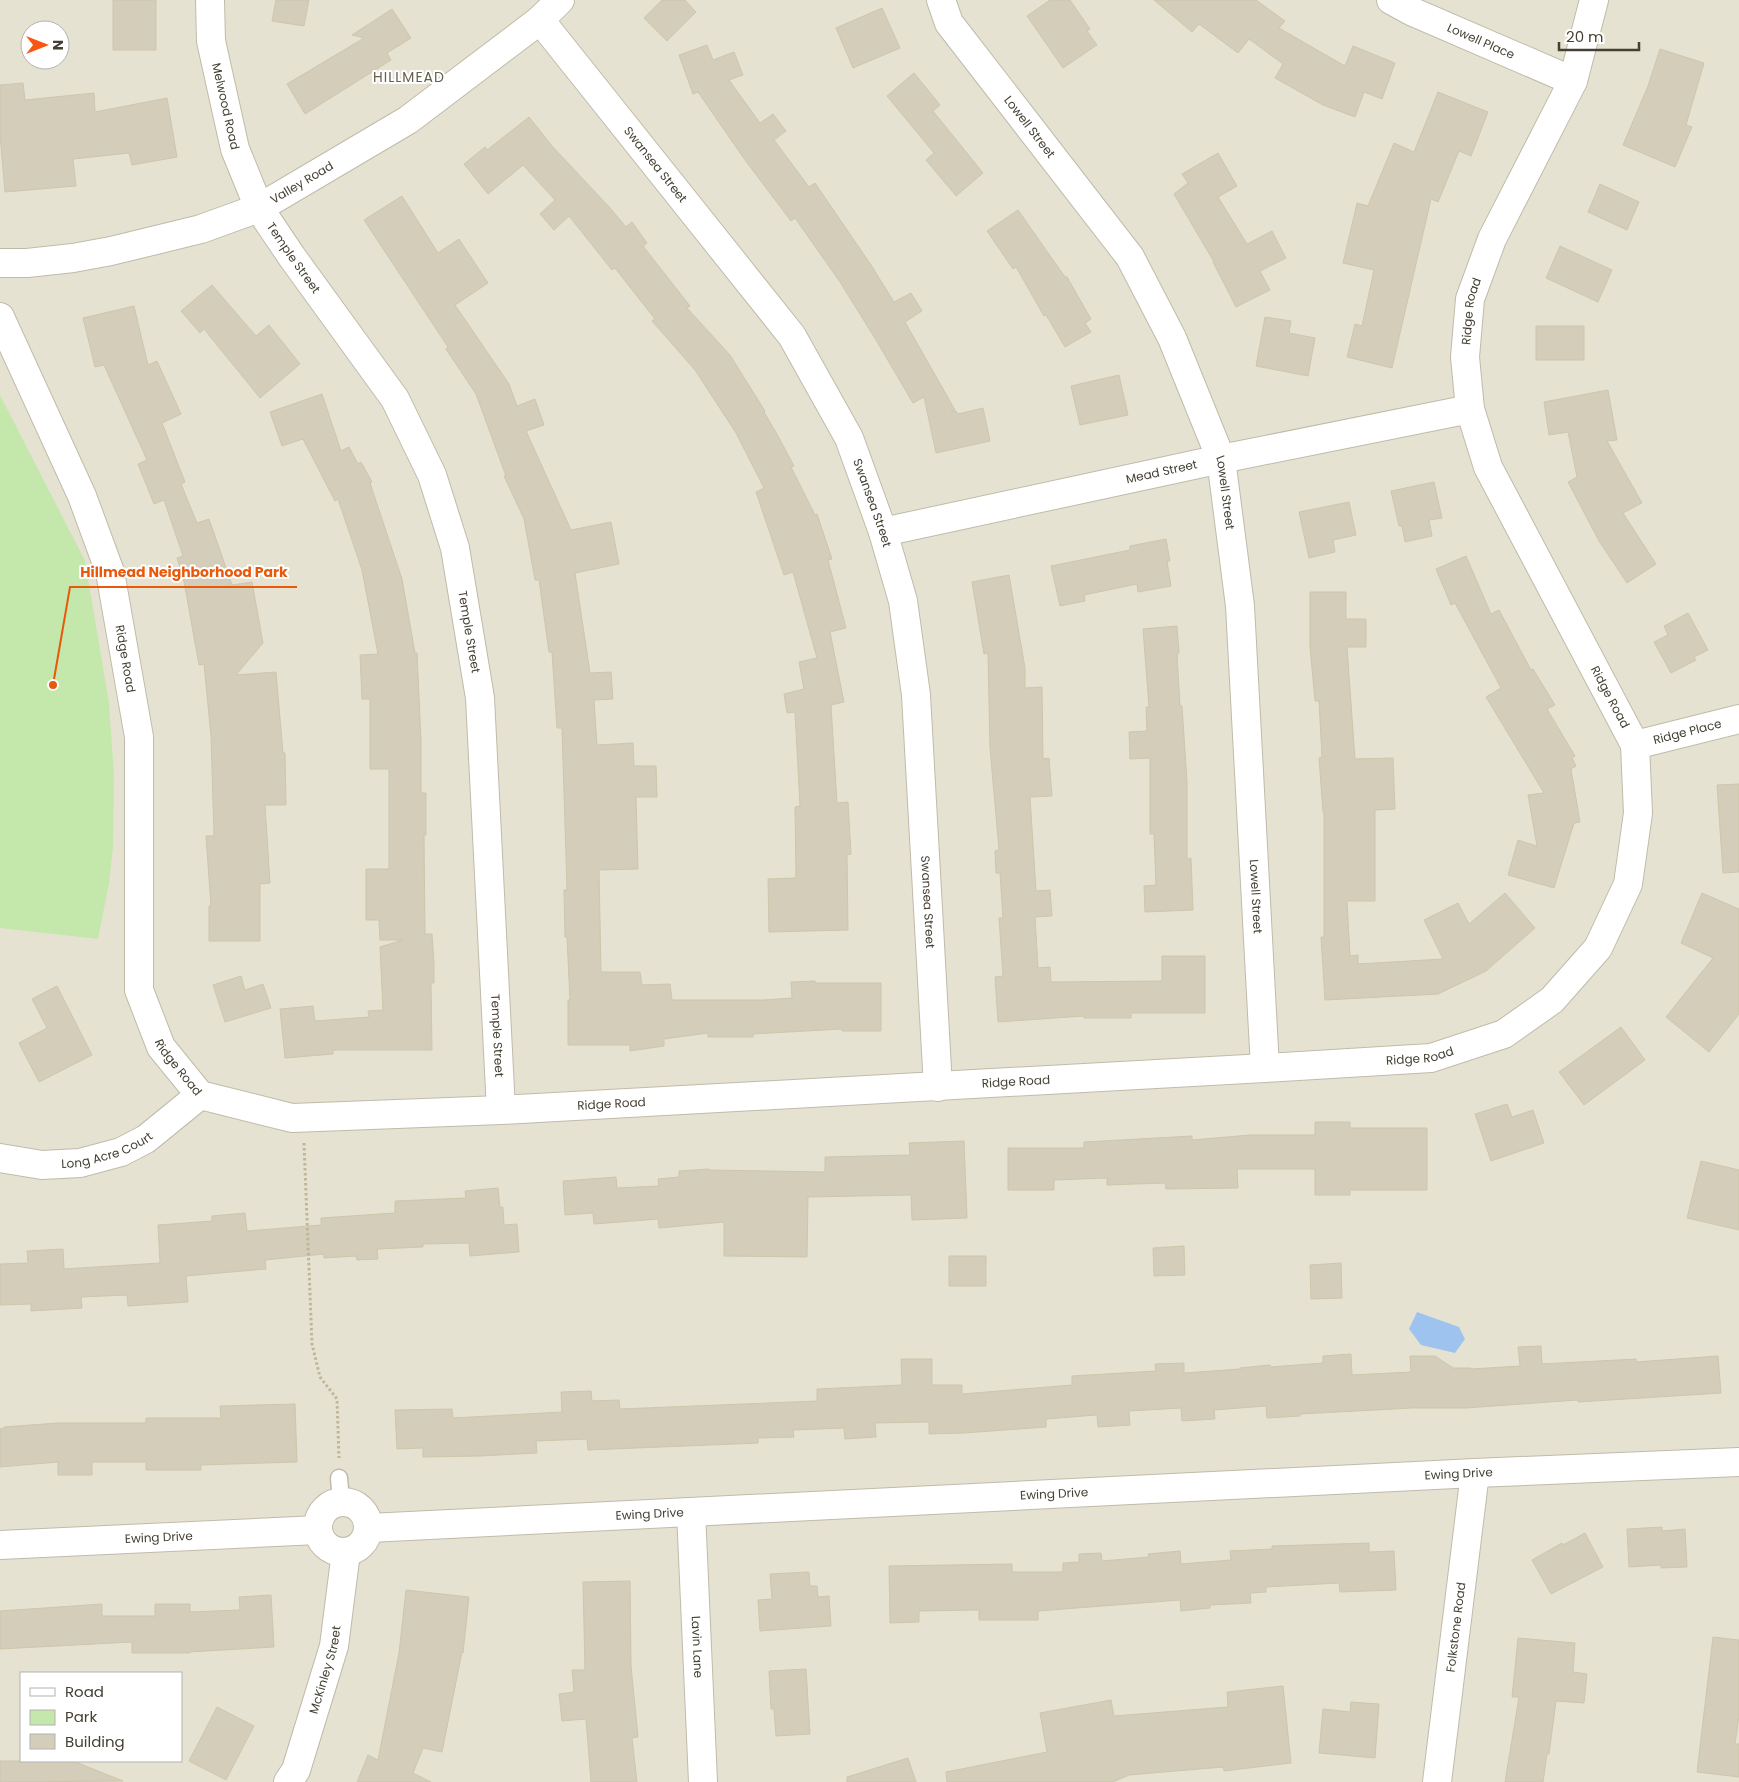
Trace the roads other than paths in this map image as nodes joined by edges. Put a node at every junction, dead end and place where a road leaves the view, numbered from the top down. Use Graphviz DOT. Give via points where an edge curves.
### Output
graph roads {
  1 [pos="210,0"];
  2 [pos="560,0"];
  3 [pos="941,0"];
  4 [pos="1391,0"];
  5 [pos="1594,0"];
  6 [pos="540,20"];
  7 [pos="1573,81"];
  8 [pos="260,208"];
  9 [pos="0,263"];
  10 [pos="0,317"];
  11 [pos="1470,409"];
  12 [pos="1221,459"];
  13 [pos="883,532"];
  14 [pos="1739,719"];
  15 [pos="1635,745"];
  16 [pos="1265,1068"];
  17 [pos="938,1087"];
  18 [pos="200,1095"];
  19 [pos="501,1110"];
  20 [pos="0,1158"];
  21 [pos="1739,1462"];
  22 [pos="1475,1472"];
  23 [pos="691,1512"];
  24 [pos="369,1528"];
  25 [pos="318,1530"];
  26 [pos="0,1545"];
  27 [pos="346,1552"];
  28 [pos="288,1782"];
  29 [pos="703,1782"];
  30 [pos="1437,1782"];
  1 -- 8 [label="street, Melwood Road" via="211,41 235,149"];
  2 -- 6 [label="street, Valley Road"];
  3 -- 12 [label="street, Lowell Street" via="948,23 1130,257 1172,338"];
  4 -- 7 [label="street, Lowell Place"];
  5 -- 7 [label="street, Ridge Road"];
  6 -- 8 [label="street, Valley Road" via="408,120"];
  6 -- 13 [label="street, Swansea Street" via="792,336 849,438"];
  7 -- 11 [label="street, Ridge Road" via="1492,238 1470,299 1465,357"];
  8 -- 9 [label="street, Valley Road" via="201,228 111,251 27,263"];
  8 -- 19 [label="street, Temple Street" via="395,399 432,475 455,548 480,698"];
  10 -- 18 [label="street, Ridge Road" via="82,496 110,572 139,737 139,990 161,1047"];
  11 -- 12 [label="street, Mead Street"];
  11 -- 15 [label="street, Ridge Road" via="1488,467"];
  12 -- 13 [label="street, Mead Street"];
  12 -- 16 [label="street, Lowell Street" via="1240,606"];
  13 -- 17 [label="street, Swansea Street" via="903,601 916,695"];
  14 -- 15 [label="street, Ridge Place"];
  15 -- 16 [label="street, Ridge Road" via="1638,813 1628,884 1598,948 1552,1000 1504,1034 1431,1058"];
  16 -- 17 [label="street, Ridge Road"];
  17 -- 19 [label="street, Ridge Road"];
  18 -- 19 [label="street, Ridge Road" via="292,1118"];
  18 -- 20 [label="street, Long Acre Court" via="146,1139 120,1152 80,1163 42,1166"];
  21 -- 22 [label="street, Ewing Drive"];
  22 -- 23 [label="street, Ewing Drive"];
  22 -- 30 [label="street, Folkstone Road"];
  23 -- 24 [label="street, Ewing Drive"];
  23 -- 29 [label="street, Lavin Lane"];
  24 -- 25 [label="street" via="361,1508 348,1502 340,1490 320,1517"];
  24 -- 27 [label="street" via="364,1542 353,1551"];
  25 -- 26 [label="street, Ewing Drive"];
  25 -- 27 [label="street" via="324,1544 338,1552"];
  27 -- 28 [label="street, McKinley Street" via="334,1646 296,1770"];
}
